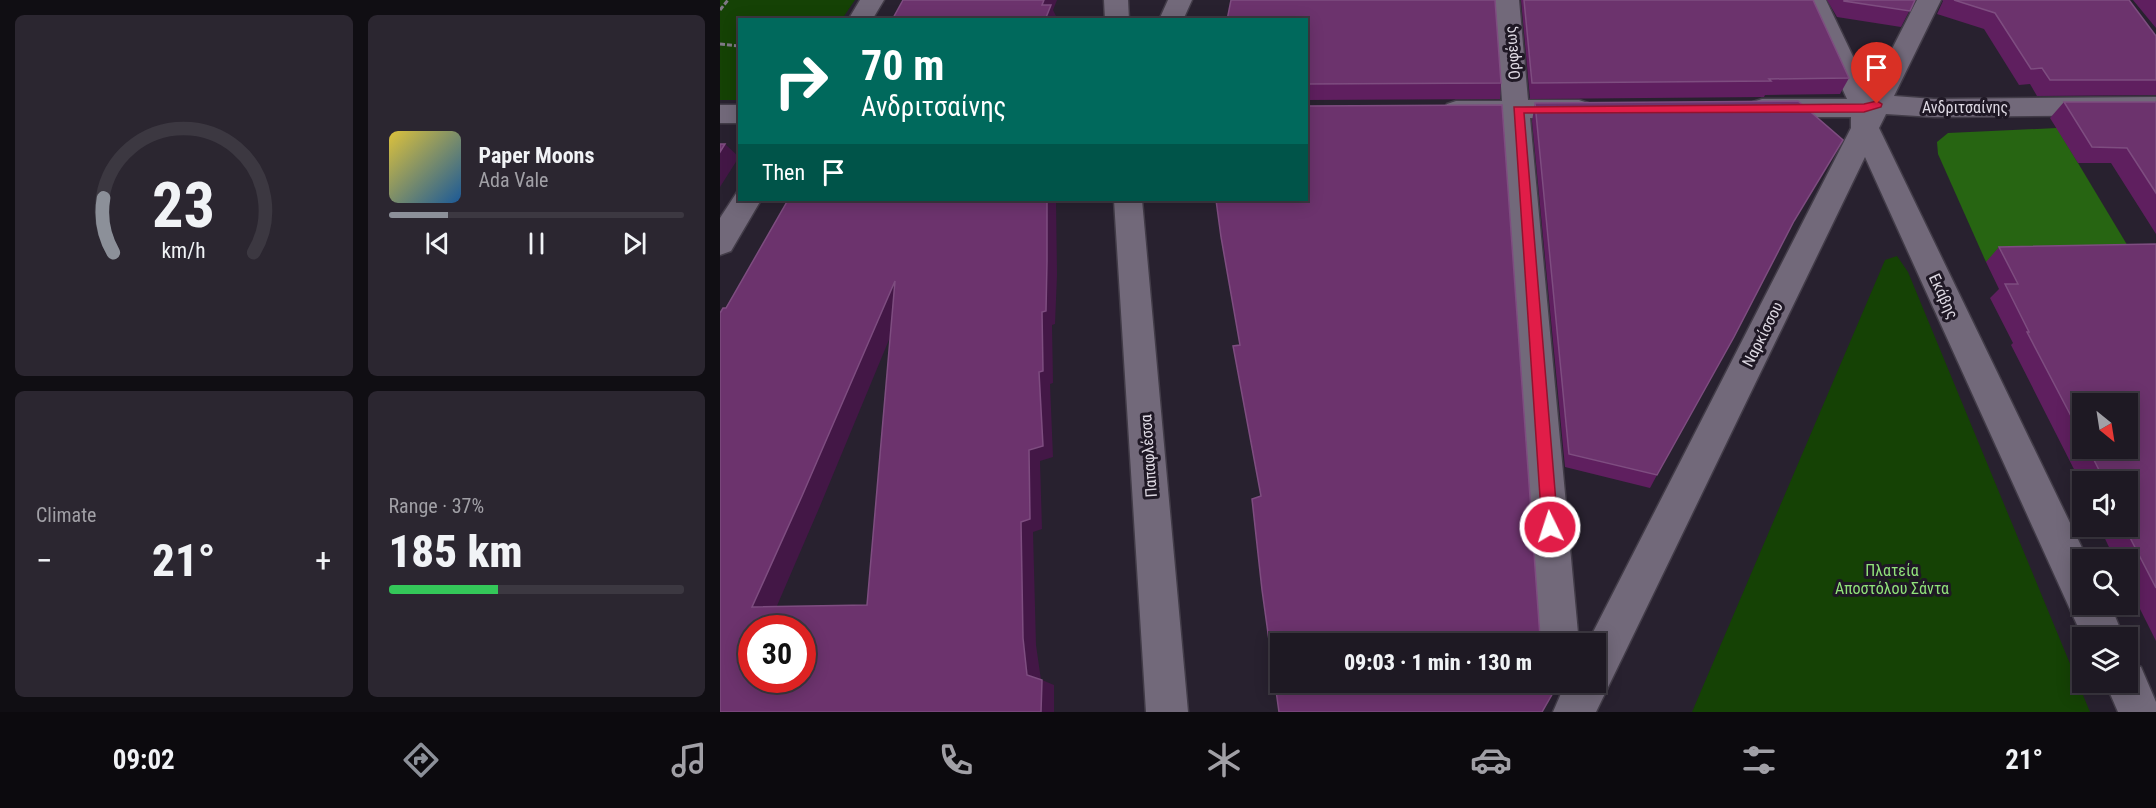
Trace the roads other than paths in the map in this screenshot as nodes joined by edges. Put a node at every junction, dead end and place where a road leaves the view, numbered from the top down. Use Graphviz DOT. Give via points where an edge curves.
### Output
graph roads {
  1 [pos="872,0"];
  2 [pos="1116,0"];
  3 [pos="1180,0"];
  4 [pos="1507,0"];
  5 [pos="1814,0"];
  6 [pos="1929,0"];
  7 [pos="861,18"];
  8 [pos="1118,18"];
  9 [pos="1172,18"];
  10 [pos="2156,106"];
  11 [pos="1600,109"];
  12 [pos="1742,109"];
  13 [pos="1436,110"];
  14 [pos="1518,110"];
  15 [pos="720,114"];
  16 [pos="738,114"];
  17 [pos="1869,114"];
  18 [pos="746,201"];
  19 [pos="1128,201"];
  20 [pos="720,243"];
  21 [pos="2072,568"];
  22 [pos="1558,633"];
  23 [pos="1606,648"];
  24 [pos="1563,693"];
  25 [pos="1584,693"];
  26 [pos="2131,693"];
  27 [pos="1167,712"];
  28 [pos="1564,712"];
  29 [pos="1574,712"];
  30 [pos="2139,712"];
  1 -- 7 [label="street"];
  2 -- 8 [label="street"];
  3 -- 9 [label="street"];
  4 -- 14 [label="street, Ορφέως"];
  5 -- 17 [label="street, Εκάβης"];
  6 -- 17 [label="street, Ναρκίσσου"];
  10 -- 17 [label="street, Ανδριτσαίνης" via="1934,108"];
  11 -- 14 [label="street"];
  12 -- 17 [label="street, Ανδριτσαίνης"];
  13 -- 14 [label="street"];
  14 -- 22 [label="street, Ορφέως"];
  15 -- 16 [label="street"];
  17 -- 21 [label="street, Εκάβης"];
  17 -- 23 [label="street, Ναρκίσσου"];
  18 -- 20 [label="street"];
  19 -- 27 [label="street, Παπαφλέσσα"];
  24 -- 28 [label="street"];
  25 -- 29 [label="street"];
  26 -- 30 [label="street"];
}
